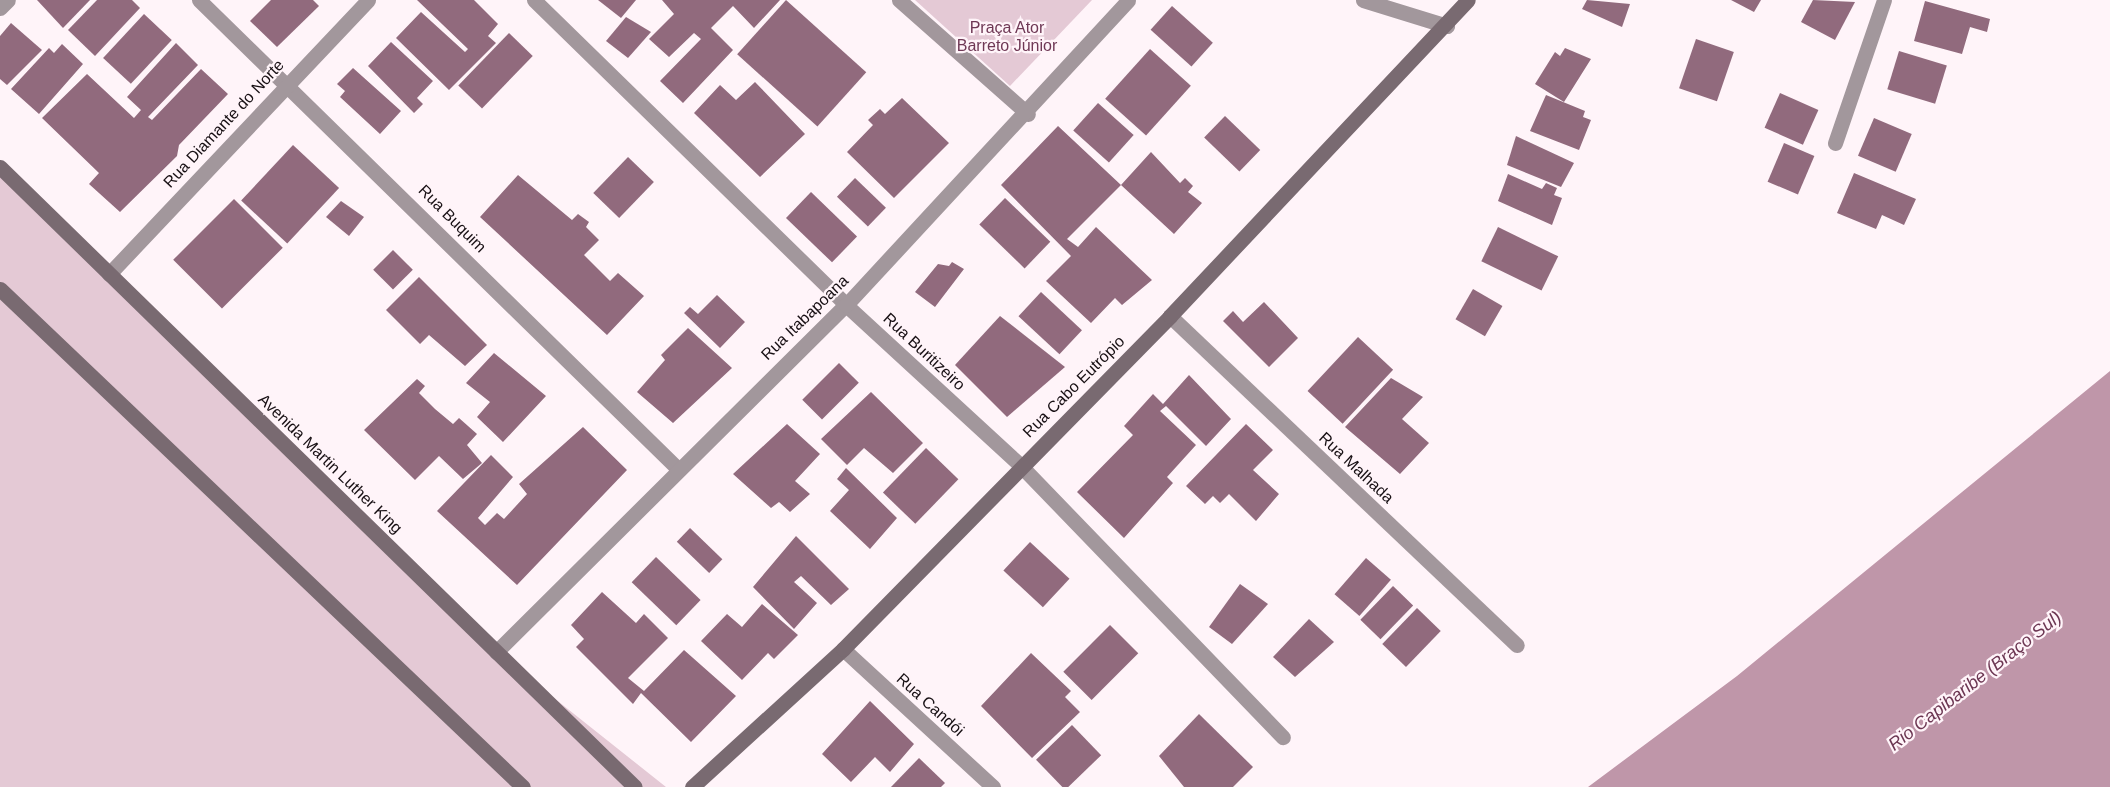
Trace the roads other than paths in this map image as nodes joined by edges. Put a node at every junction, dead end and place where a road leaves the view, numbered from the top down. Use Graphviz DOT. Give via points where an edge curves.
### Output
graph roads {
  1 [pos="8,0"];
  2 [pos="199,0"];
  3 [pos="368,0"];
  4 [pos="534,0"];
  5 [pos="899,0"];
  6 [pos="1128,0"];
  7 [pos="1363,0"];
  8 [pos="1468,0"];
  9 [pos="1884,0"];
  10 [pos="0,8"];
  11 [pos="1448,26"];
  12 [pos="288,82"];
  13 [pos="1028,114"];
  14 [pos="1835,143"];
  15 [pos="0,167"];
  16 [pos="109,274"];
  17 [pos="0,289"];
  18 [pos="846,305"];
  19 [pos="1170,316"];
  20 [pos="1021,466"];
  21 [pos="677,468"];
  22 [pos="1517,645"];
  23 [pos="843,649"];
  24 [pos="496,652"];
  25 [pos="1283,737"];
  26 [pos="523,787"];
  27 [pos="635,787"];
  28 [pos="692,787"];
  29 [pos="993,787"];
  1 -- 10 [label="street"];
  2 -- 12 [label="street, Rua Buquim"];
  3 -- 12 [label="street, Rua Diamante do Norte"];
  4 -- 18 [label="street, Rua Buritizeiro"];
  5 -- 13 [label="street"];
  6 -- 13 [label="street, Rua Itabapoana"];
  7 -- 11 [label="street"];
  8 -- 11 [label="street, Rua Cabo Eutrópio"];
  9 -- 14 [label="street"];
  11 -- 19 [label="street, Rua Cabo Eutrópio"];
  12 -- 16 [label="street, Rua Diamante do Norte"];
  12 -- 21 [label="street, Rua Buquim"];
  13 -- 18 [label="street, Rua Itabapoana"];
  15 -- 16 [label="street, Avenida Martin Luther King"];
  16 -- 24 [label="street, Avenida Martin Luther King"];
  17 -- 26 [label="street"];
  18 -- 20 [label="street, Rua Buritizeiro"];
  18 -- 21 [label="street, Rua Itabapoana"];
  19 -- 20 [label="street, Rua Cabo Eutrópio"];
  19 -- 22 [label="street, Rua Malhada"];
  20 -- 23 [label="street, Rua Cabo Eutrópio"];
  20 -- 25 [label="street, Rua Buritizeiro"];
  21 -- 24 [label="street, Rua Itabapoana"];
  23 -- 28 [label="street, Rua Cabo Eutrópio"];
  23 -- 29 [label="street, Rua Candói"];
  24 -- 27 [label="street, Avenida Martin Luther King"];
}
